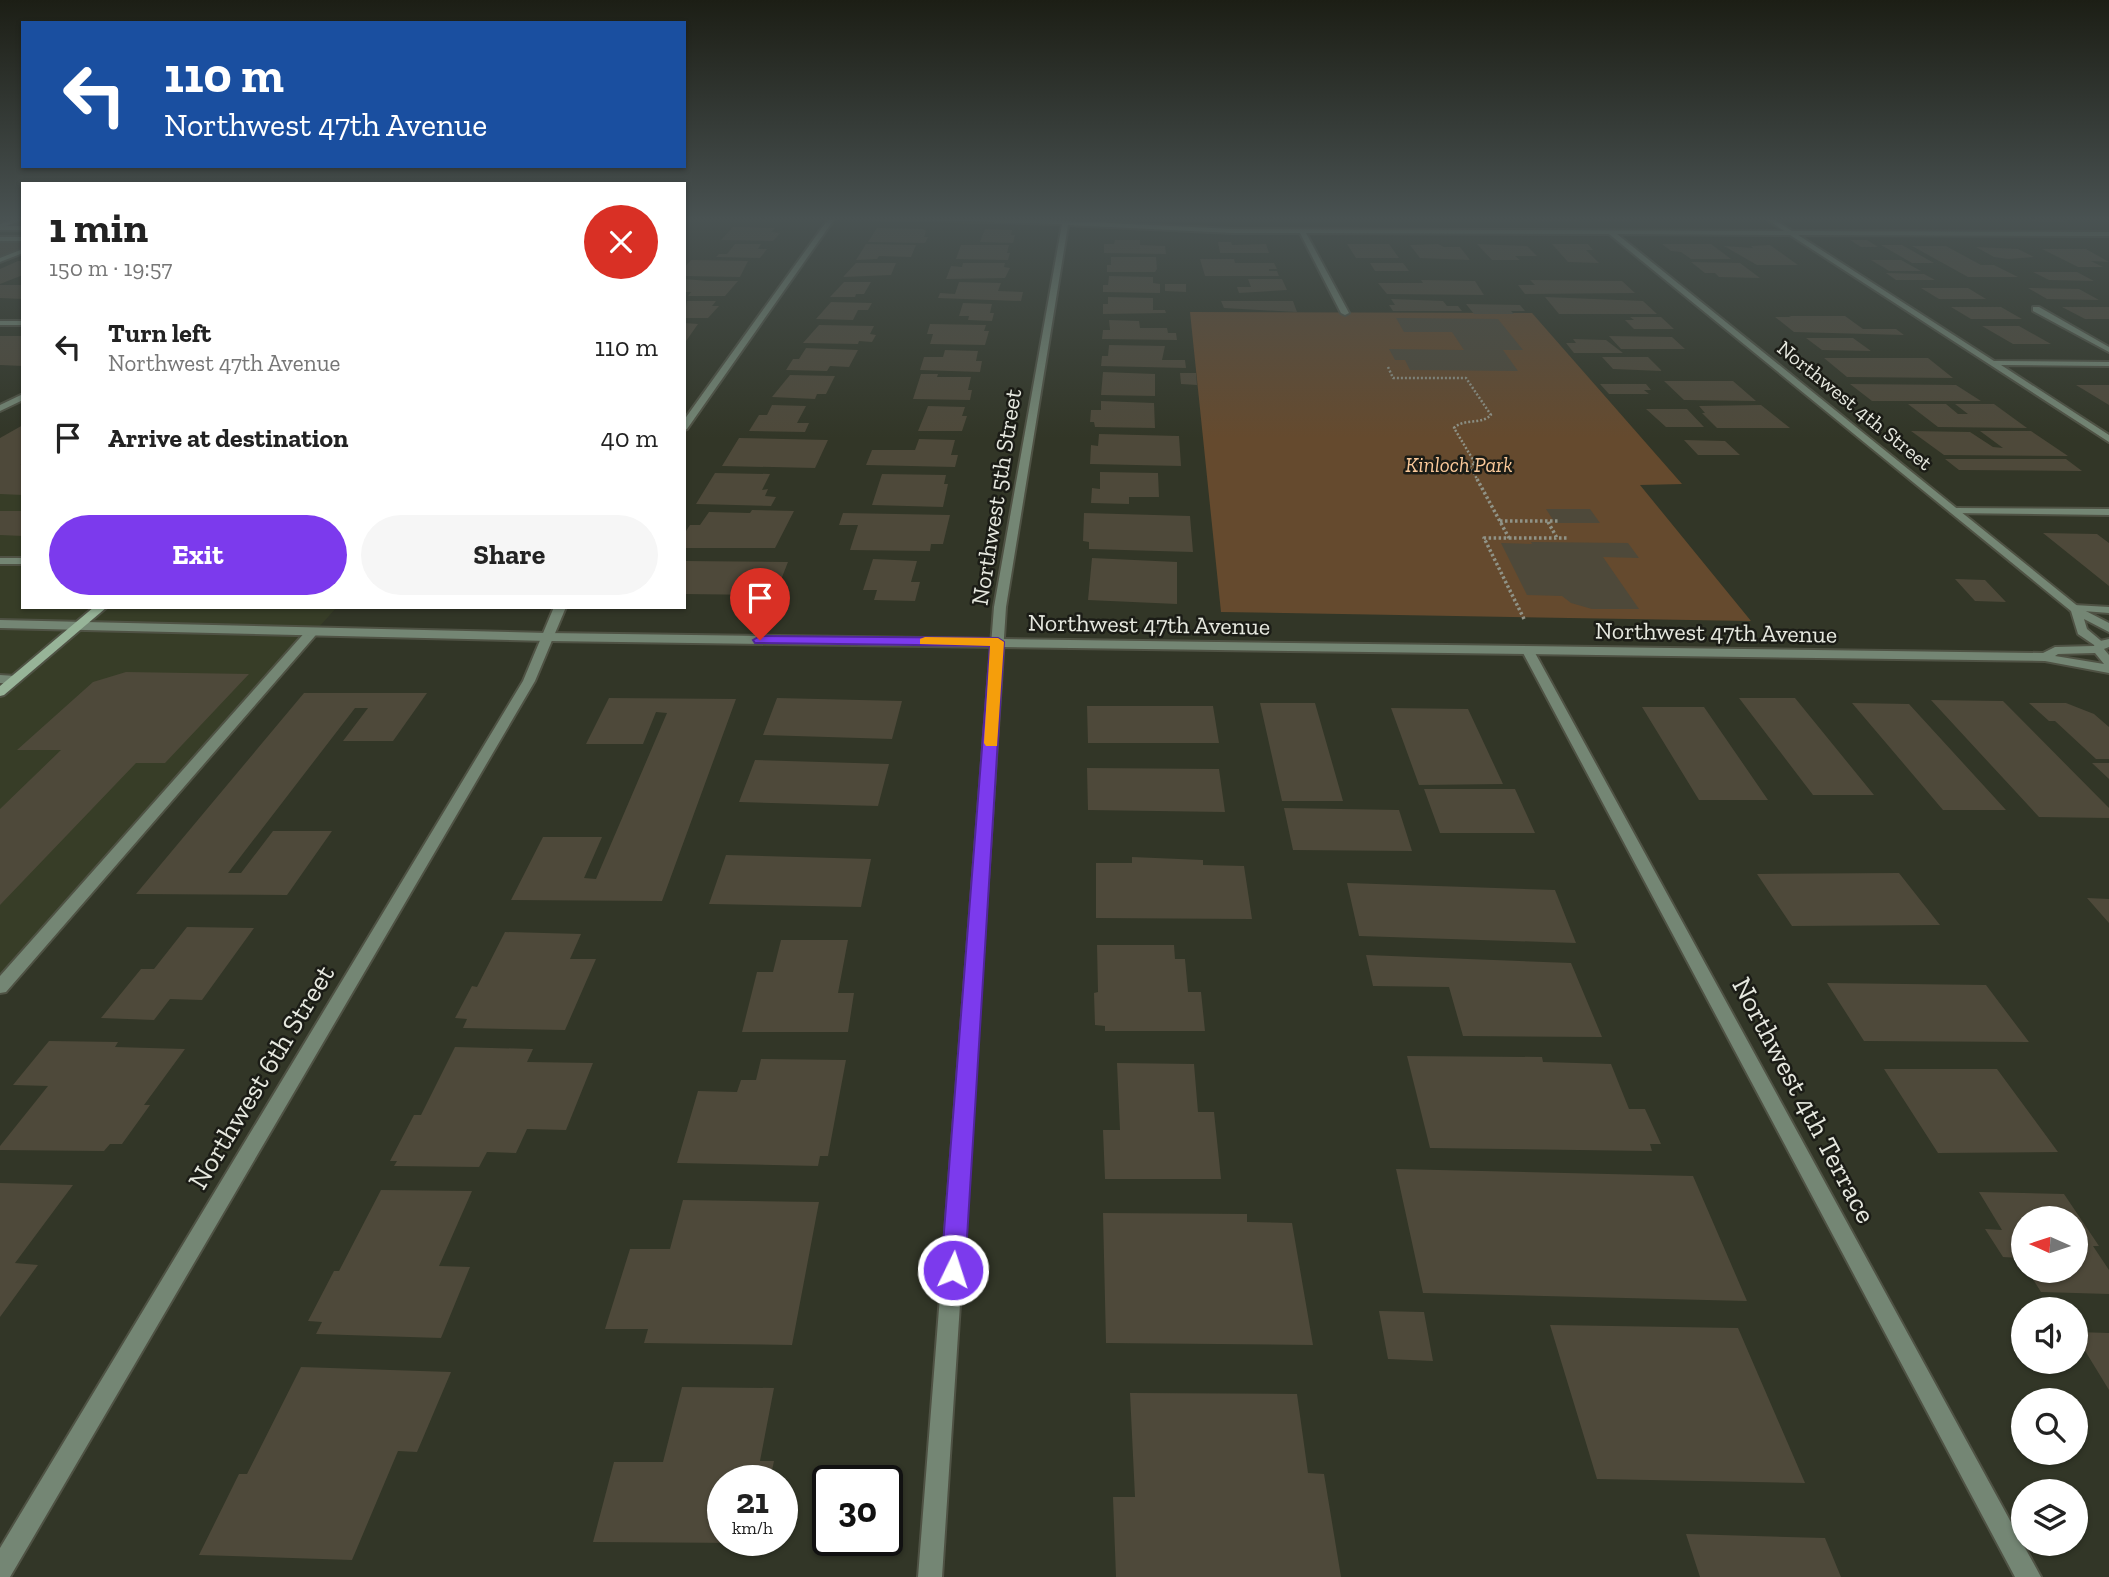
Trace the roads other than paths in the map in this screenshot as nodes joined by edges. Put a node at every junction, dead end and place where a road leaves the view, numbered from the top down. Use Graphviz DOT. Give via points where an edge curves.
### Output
graph roads {
  1 [pos="780,292"];
  2 [pos="1053,292"];
  3 [pos="1334,292"];
  4 [pos="1684,292"];
  5 [pos="1885,292"];
  6 [pos="2036,309"];
  7 [pos="1345,313"];
  8 [pos="0,323"];
  9 [pos="21,323"];
  10 [pos="2109,350"];
  11 [pos="1995,363"];
  12 [pos="2109,364"];
  13 [pos="21,397"];
  14 [pos="0,408"];
  15 [pos="686,424"];
  16 [pos="2109,439"];
  17 [pos="1955,511"];
  18 [pos="2109,512"];
  19 [pos="0,561"];
  20 [pos="21,561"];
  21 [pos="98,609"];
  22 [pos="559,609"];
  23 [pos="2075,609"];
  24 [pos="2109,610"];
  25 [pos="0,624"];
  26 [pos="77,626"];
  27 [pos="2109,628"];
  28 [pos="311,633"];
  29 [pos="548,637"];
  30 [pos="998,642"];
  31 [pos="2102,646"];
  32 [pos="1528,651"];
  33 [pos="2045,657"];
  34 [pos="2109,663"];
  35 [pos="2109,669"];
  36 [pos="0,679"];
  37 [pos="15,680"];
  38 [pos="0,692"];
  39 [pos="0,987"];
  40 [pos="0,1571"];
  41 [pos="930,1577"];
  42 [pos="2029,1577"];
  1 -- 15 [label="street"];
  2 -- 30 [label="street, Northwest 5th Street" via="1002,594"];
  3 -- 7 [label="street"];
  4 -- 17 [label="street, Northwest 4th Street"];
  5 -- 11 [label="street"];
  6 -- 10 [label="street"];
  8 -- 9 [label="street"];
  11 -- 12 [label="street"];
  11 -- 16 [label="street"];
  13 -- 14 [label="street"];
  17 -- 18 [label="street"];
  17 -- 23 [label="street, Northwest 4th Street"];
  19 -- 20 [label="street"];
  21 -- 26 [label="main road"];
  22 -- 29 [label="street, Northwest 6th Street"];
  23 -- 24 [label="street"];
  23 -- 27 [label="street, Northwest 4th Street"];
  23 -- 31 [label="street, Northwest 4th Street" via="2082,631"];
  25 -- 26 [label="street, Northwest 47th Avenue"];
  26 -- 28 [label="street, Northwest 47th Avenue"];
  26 -- 37 [label="main road"];
  28 -- 29 [label="street, Northwest 47th Avenue"];
  28 -- 39 [label="street"];
  29 -- 30 [label="street, Northwest 47th Avenue"];
  29 -- 40 [label="street, Northwest 6th Street" via="529,681"];
  30 -- 32 [label="street, Northwest 47th Avenue"];
  30 -- 41 [label="street, Northwest 5th Street"];
  31 -- 33 [label="street, Northwest 47th Avenue" via="2055,651"];
  31 -- 34 [label="street"];
  32 -- 33 [label="street, Northwest 47th Avenue"];
  32 -- 42 [label="street, Northwest 4th Terrace"];
  33 -- 35 [label="street, Northwest 47th Avenue"];
  36 -- 37 [label="street"];
  37 -- 38 [label="main road"];
}
